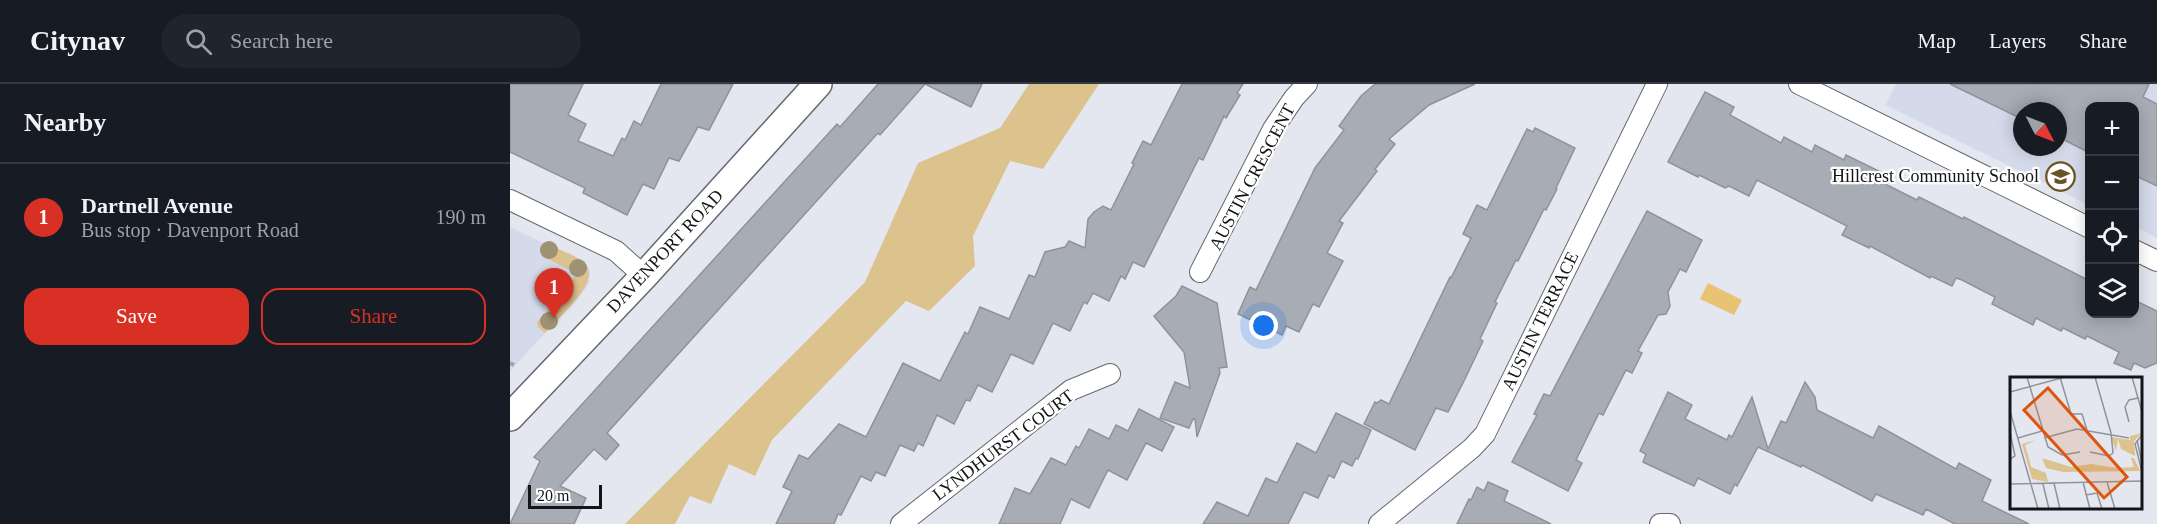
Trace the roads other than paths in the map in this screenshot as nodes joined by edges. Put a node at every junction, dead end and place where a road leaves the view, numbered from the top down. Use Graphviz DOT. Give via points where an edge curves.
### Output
graph roads {
  1 [pos="818,84"];
  2 [pos="1307,84"];
  3 [pos="1657,84"];
  4 [pos="1799,84"];
  5 [pos="510,200"];
  6 [pos="2085,226"];
  7 [pos="2139,252"];
  8 [pos="2157,261"];
  9 [pos="1200,272"];
  10 [pos="644,276"];
  11 [pos="1110,374"];
  12 [pos="510,417"];
  13 [pos="901,524"];
  14 [pos="1379,524"];
  15 [pos="1660,524"];
  16 [pos="1670,524"];
  1 -- 10 [label="street, DAVENPORT ROAD"];
  2 -- 9 [label="street, AUSTIN CRESCENT" via="1274,129"];
  3 -- 14 [label="street, AUSTIN TERRACE" via="1485,434"];
  4 -- 6 [label="street"];
  5 -- 10 [label="street" via="616,251"];
  7 -- 8 [label="street"];
  10 -- 12 [label="street, DAVENPORT ROAD"];
  11 -- 13 [label="street, LYNDHURST COURT" via="1071,390"];
  15 -- 16 [label="street"];
}
